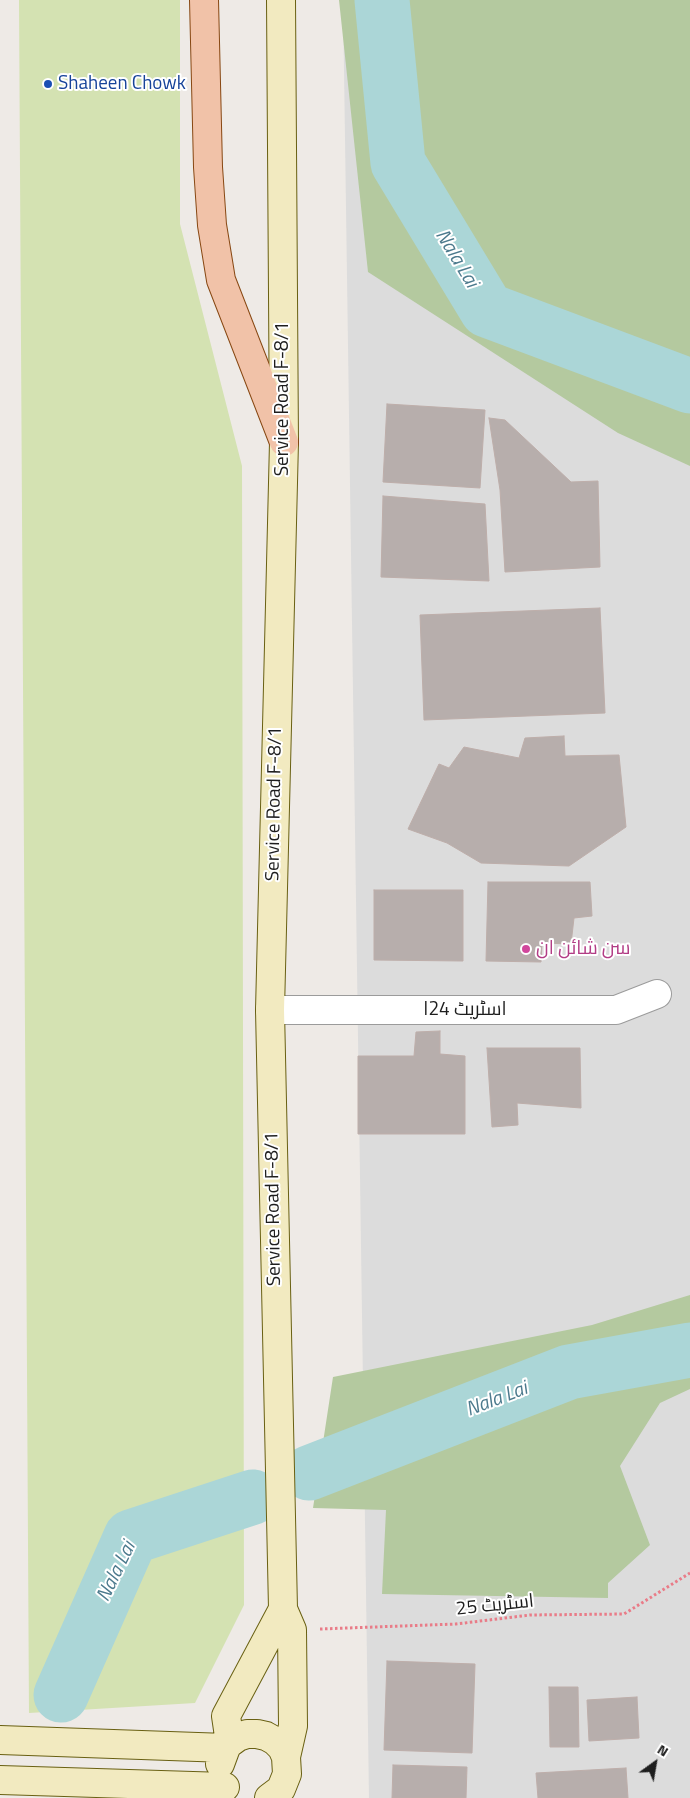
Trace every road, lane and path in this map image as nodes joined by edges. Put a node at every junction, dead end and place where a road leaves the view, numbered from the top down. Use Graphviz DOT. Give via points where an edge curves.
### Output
graph roads {
  1 [pos="204,0"];
  2 [pos="281,0"];
  3 [pos="284,442"];
  4 [pos="657,994"];
  5 [pos="270,1010"];
  6 [pos="690,1573"];
  7 [pos="287,1619"];
  8 [pos="0,1740"];
  9 [pos="228,1746"];
  10 [pos="286,1757"];
  11 [pos="0,1780"];
  12 [pos="230,1794"];
  13 [pos="277,1795"];
  1 -- 3 [label="main road" via="208,167 212,225 221,280"];
  2 -- 3 [label="street, Service Road F-8/1"];
  3 -- 5 [label="street, Service Road F-8/1"];
  4 -- 5 [label="street, اسٹریٹ 24ا" via="616,1010"];
  5 -- 7 [label="street, Service Road F-8/1"];
  6 -- 7 [label="path, اسٹریٹ 25" via="624,1614 530,1614 456,1624"];
  7 -- 9 [label="street, Service Road F-8/1" via="226,1716"];
  7 -- 10 [label="street, Service Road F-8/1" via="293,1726"];
  8 -- 9 [label="street"];
  9 -- 10 [label="street" via="238,1737 257,1734 266,1736 282,1748"];
  9 -- 12 [label="street" via="220,1760 220,1774"];
  10 -- 13 [label="street, Service Road F-8/1" via="287,1774"];
  11 -- 12 [label="street"];
}
